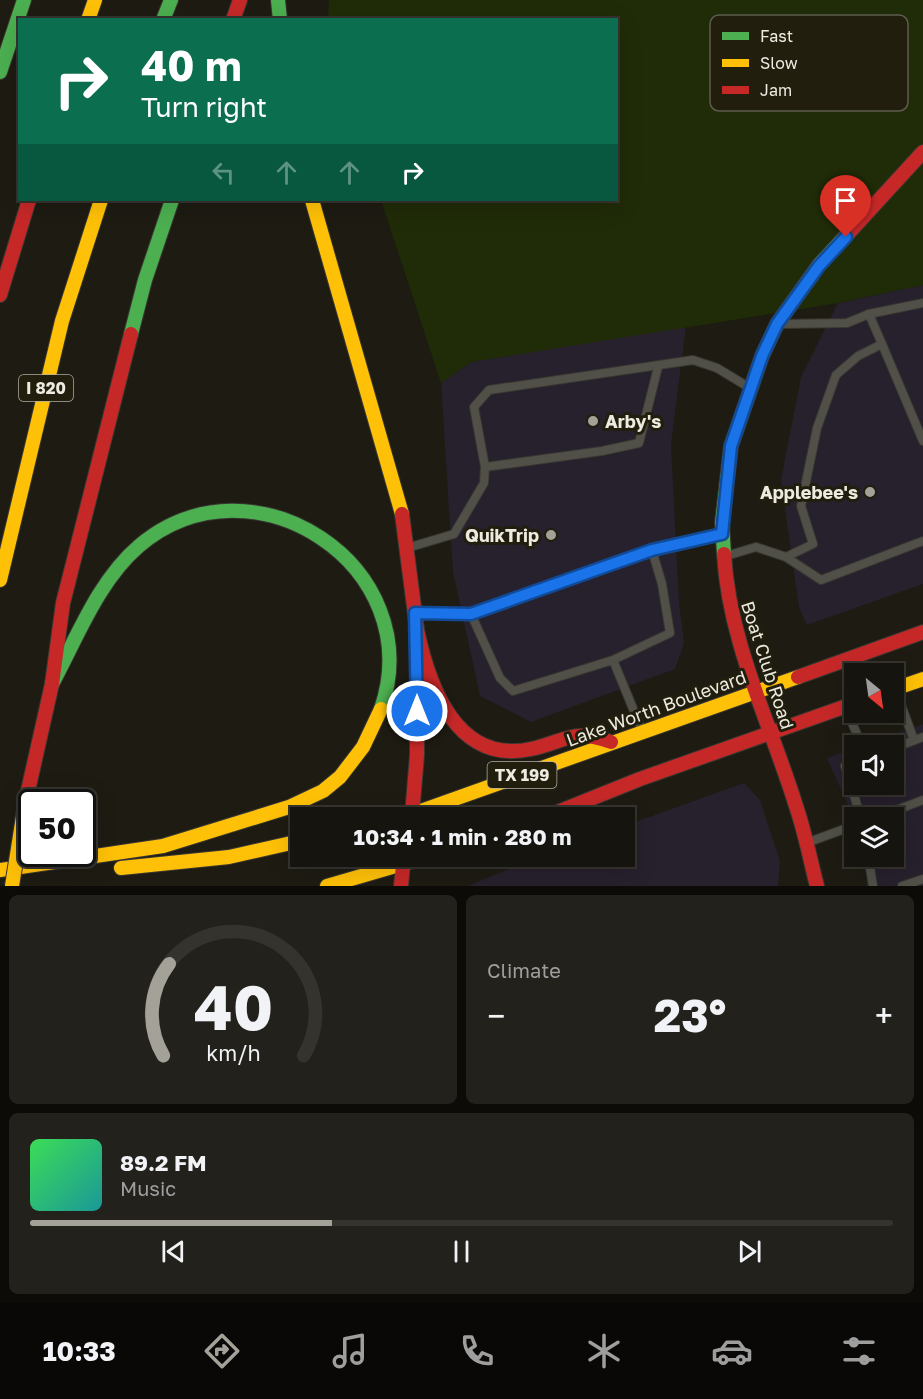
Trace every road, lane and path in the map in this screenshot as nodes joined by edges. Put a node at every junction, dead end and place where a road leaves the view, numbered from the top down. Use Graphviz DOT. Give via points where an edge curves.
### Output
graph roads {
  1 [pos="24,0"];
  2 [pos="95,0"];
  3 [pos="171,0"];
  4 [pos="240,0"];
  5 [pos="278,0"];
  6 [pos="89,18"];
  7 [pos="164,18"];
  8 [pos="234,18"];
  9 [pos="280,18"];
  10 [pos="0,72"];
  11 [pos="923,152"];
  12 [pos="29,201"];
  13 [pos="101,201"];
  14 [pos="172,201"];
  15 [pos="312,201"];
  16 [pos="0,295"];
  17 [pos="922,305"];
  18 [pos="869,314"];
  19 [pos="777,324"];
  20 [pos="882,344"];
  21 [pos="658,366"];
  22 [pos="751,389"];
  23 [pos="923,441"];
  24 [pos="485,467"];
  25 [pos="722,534"];
  26 [pos="923,541"];
  27 [pos="407,548"];
  28 [pos="652,550"];
  29 [pos="722,557"];
  30 [pos="786,557"];
  31 [pos="0,579"];
  32 [pos="415,613"];
  33 [pos="471,614"];
  34 [pos="417,630"];
  35 [pos="923,632"];
  36 [pos="613,660"];
  37 [pos="923,679"];
  38 [pos="52,684"];
  39 [pos="904,686"];
  40 [pos="756,692"];
  41 [pos="844,707"];
  42 [pos="904,713"];
  43 [pos="643,732"];
  44 [pos="771,733"];
  45 [pos="923,737"];
  46 [pos="914,740"];
  47 [pos="613,742"];
  48 [pos="904,744"];
  49 [pos="923,800"];
  50 [pos="408,807"];
  51 [pos="432,807"];
  52 [pos="570,807"];
  53 [pos="904,807"];
  54 [pos="844,829"];
  55 [pos="290,843"];
  56 [pos="806,843"];
  57 [pos="396,867"];
  58 [pos="403,867"];
  59 [pos="870,867"];
  60 [pos="0,870"];
  61 [pos="922,881"];
  62 [pos="12,886"];
  63 [pos="327,886"];
  64 [pos="401,886"];
  65 [pos="817,886"];
  66 [pos="873,886"];
  67 [pos="902,886"];
  1 -- 10 [label="main road"];
  2 -- 6 [label="main road"];
  3 -- 7 [label="main road"];
  4 -- 8 [label="main road"];
  5 -- 9 [label="main road"];
  11 -- 19 [label="main road, Boat Club Road" via="819,266"];
  12 -- 16 [label="main road"];
  13 -- 31 [label="main road, I 820" via="62,321"];
  14 -- 38 [label="main road" via="145,280 63,603"];
  15 -- 27 [label="main road" via="402,514"];
  17 -- 18 [label="lane"];
  18 -- 19 [label="lane" via="847,323"];
  18 -- 20 [label="lane"];
  19 -- 22 [label="main road, Boat Club Road"];
  20 -- 23 [label="lane"];
  20 -- 30 [label="lane" via="858,356 836,375 817,428 801,506 813,544"];
  21 -- 22 [label="lane" via="693,360 717,368"];
  21 -- 24 [label="lane" via="639,443"];
  21 -- 24 [label="lane" via="489,390 474,407"];
  22 -- 25 [label="main road, Boat Club Road" via="731,446"];
  24 -- 27 [label="lane" via="484,483 454,534"];
  25 -- 28 [label="lane"];
  25 -- 29 [label="main road, Boat Club Road"];
  26 -- 30 [label="lane" via="821,580"];
  27 -- 32 [label="main road"];
  28 -- 33 [label="lane"];
  28 -- 36 [label="lane" via="670,633"];
  29 -- 30 [label="lane" via="756,547"];
  29 -- 40 [label="main road, Boat Club Road" via="737,639"];
  32 -- 33 [label="lane"];
  32 -- 34 [label="main road"];
  33 -- 36 [label="lane" via="500,678 513,691"];
  34 -- 47 [label="main road" via="423,665 436,699 471,738 498,749 524,750 582,733"];
  34 -- 50 [label="main road" via="417,755"];
  35 -- 40 [label="main road, Lake Worth Boulevard / TX 199"];
  36 -- 43 [label="lane"];
  37 -- 39 [label="main road"];
  38 -- 60 [label="main road" via="118,569 139,546 168,526 238,510 271,513 303,525 341,551 377,604 387,631 390,670 384,707 371,737 348,769 325,790 272,815 170,844"];
  38 -- 62 [label="main road, bridge" via="25,804"];
  40 -- 43 [label="main road, Lake Worth Boulevard / TX 199"];
  40 -- 44 [label="main road, Boat Club Road"];
  41 -- 44 [label="main road, TX 199"];
  42 -- 46 [label="lane"];
  43 -- 47 [label="main road, Lake Worth Boulevard / TX 199"];
  44 -- 52 [label="main road, TX 199"];
  44 -- 56 [label="main road, Boat Club Road"];
  45 -- 46 [label="lane"];
  46 -- 48 [label="lane"];
  47 -- 51 [label="main road, Lake Worth Boulevard / TX 199"];
  49 -- 53 [label="lane"];
  54 -- 56 [label="lane"];
  55 -- 60 [label="main road" via="165,866 70,872"];
  56 -- 65 [label="main road, Boat Club Road"];
  57 -- 63 [label="main road"];
  58 -- 64 [label="main road"];
  59 -- 66 [label="lane"];
  61 -- 67 [label="lane"];
}
